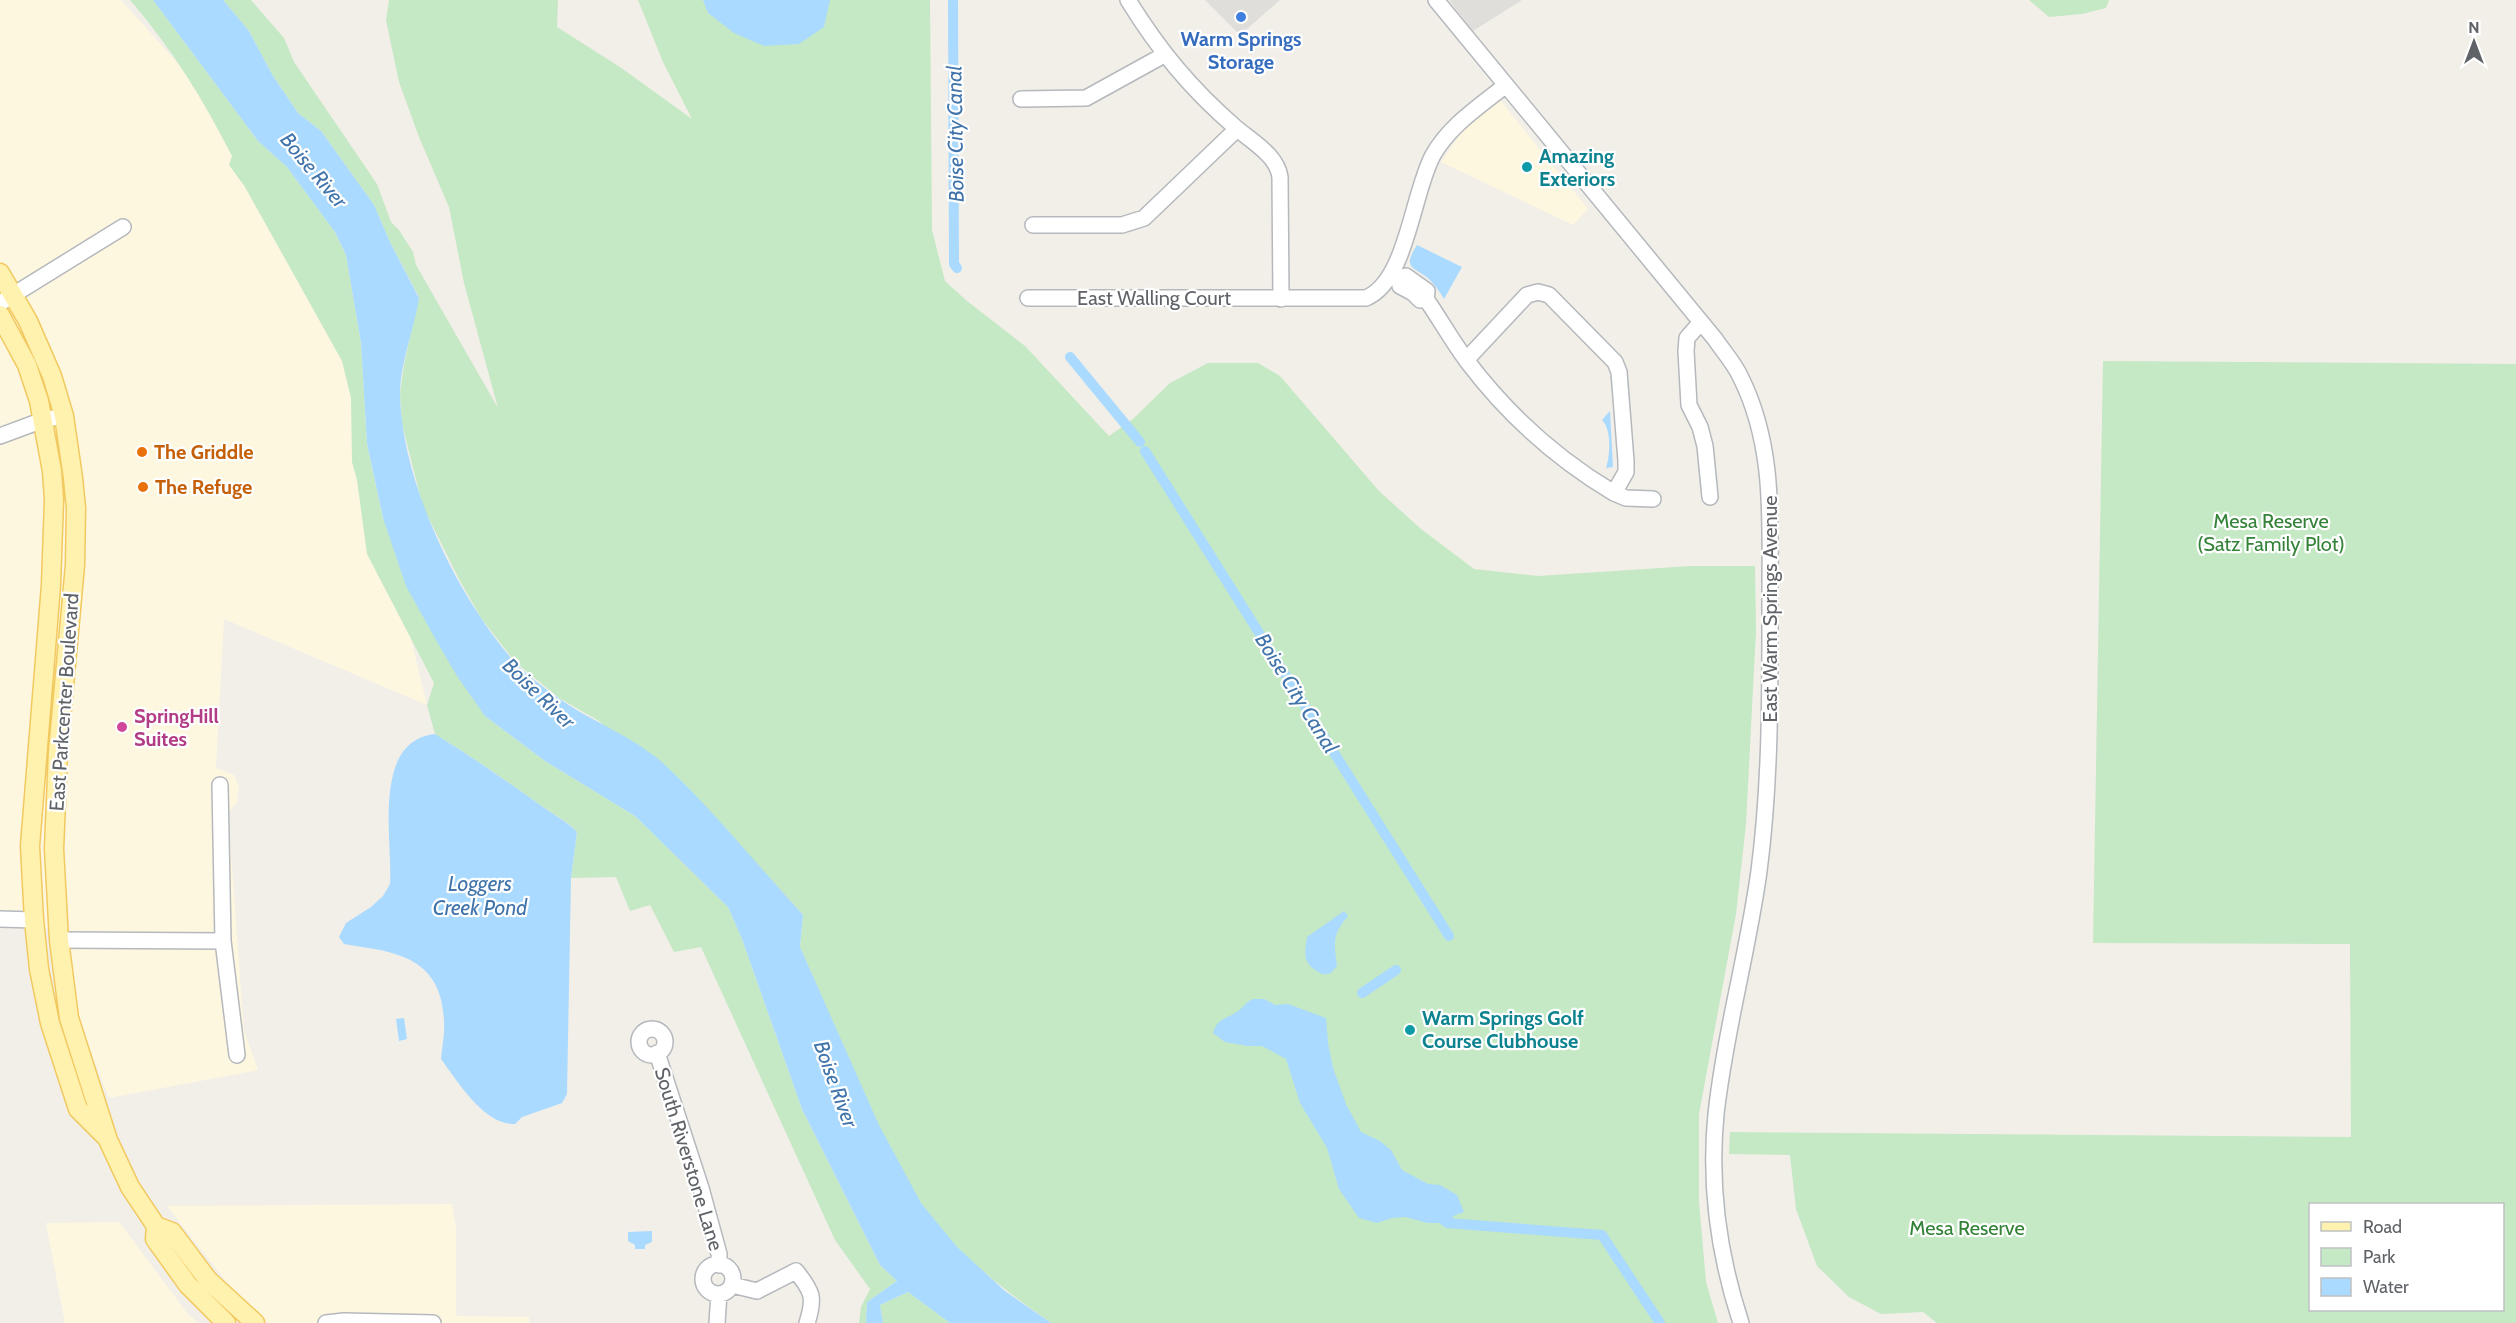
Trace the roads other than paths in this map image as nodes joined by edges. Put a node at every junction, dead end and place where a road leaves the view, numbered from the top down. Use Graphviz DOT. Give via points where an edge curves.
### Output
graph roads {
  1 [pos="1128,0"];
  2 [pos="1437,0"];
  3 [pos="1164,55"];
  4 [pos="1506,85"];
  5 [pos="1021,99"];
  6 [pos="1237,129"];
  7 [pos="1033,225"];
  8 [pos="123,227"];
  9 [pos="0,273"];
  10 [pos="1395,277"];
  11 [pos="7,298"];
  12 [pos="1028,298"];
  13 [pos="1281,298"];
  14 [pos="0,315"];
  15 [pos="1701,322"];
  16 [pos="1466,360"];
  17 [pos="64,416"];
  18 [pos="43,420"];
  19 [pos="0,436"];
  20 [pos="1614,493"];
  21 [pos="1710,497"];
  22 [pos="1653,499"];
  23 [pos="220,785"];
  24 [pos="30,846"];
  25 [pos="0,919"];
  26 [pos="34,920"];
  27 [pos="59,940"];
  28 [pos="223,941"];
  29 [pos="49,1019"];
  30 [pos="657,1053"];
  31 [pos="237,1055"];
  32 [pos="108,1140"];
  33 [pos="156,1226"];
  34 [pos="719,1265"];
  35 [pos="732,1284"];
  36 [pos="719,1294"];
  37 [pos="226,1323"];
  38 [pos="255,1323"];
  39 [pos="326,1323"];
  40 [pos="433,1323"];
  41 [pos="717,1323"];
  42 [pos="807,1323"];
  43 [pos="1741,1323"];
  1 -- 3 [label="street"];
  2 -- 4 [label="street, East Warm Springs Avenue"];
  3 -- 5 [label="street" via="1086,98"];
  3 -- 6 [label="street" via="1193,89"];
  4 -- 10 [label="street" via="1464,118 1441,144 1426,170"];
  4 -- 15 [label="street, East Warm Springs Avenue"];
  6 -- 7 [label="street" via="1153,211 1134,223"];
  6 -- 13 [label="street" via="1275,161 1279,169"];
  8 -- 11 [label="street"];
  9 -- 11 [label="main road, East Parkcenter Boulevard"];
  10 -- 13 [label="street, East Walling Court" via="1366,298"];
  10 -- 16 [label="street" via="1406,276 1427,291 1426,299"];
  11 -- 17 [label="main road, East Parkcenter Boulevard" via="43,353"];
  12 -- 13 [label="street, East Walling Court"];
  14 -- 18 [label="main road, East Parkcenter Boulevard" via="27,365"];
  15 -- 21 [label="street" via="1687,338 1686,351 1689,405 1705,446"];
  15 -- 43 [label="street, East Warm Springs Avenue" via="1740,375 1759,422 1770,495 1770,730 1766,804 1759,875 1721,1077 1714,1171 1724,1263"];
  16 -- 20 [label="street" via="1521,422 1575,468"];
  16 -- 20 [label="street" via="1527,296 1538,292 1549,295 1608,354 1619,372 1626,472"];
  17 -- 18 [label="street"];
  17 -- 27 [label="main road, East Parkcenter Boulevard" via="76,508 54,849"];
  18 -- 19 [label="street"];
  18 -- 24 [label="main road, East Parkcenter Boulevard" via="52,471 54,525"];
  20 -- 22 [label="street" via="1626,498"];
  23 -- 28 [label="street"];
  24 -- 26 [label="main road, East Parkcenter Boulevard"];
  24 -- 27 [label="main road" via="41,861 46,930"];
  25 -- 26 [label="street"];
  26 -- 29 [label="main road, East Parkcenter Boulevard"];
  27 -- 28 [label="street"];
  27 -- 29 [label="main road" via="49,955 57,1006"];
  27 -- 32 [label="main road, East Parkcenter Boulevard" via="69,1018"];
  28 -- 31 [label="street"];
  29 -- 32 [label="main road, East Parkcenter Boulevard" via="78,1109"];
  30 -- 34 [label="street, South Riverstone Lane" via="701,1188"];
  32 -- 33 [label="main road, East Parkcenter Boulevard" via="130,1187"];
  33 -- 37 [label="main road, East Parkcenter Boulevard" via="155,1239 188,1285"];
  33 -- 38 [label="main road, East Parkcenter Boulevard" via="172,1232 208,1280"];
  34 -- 35 [label="street, South Riverstone Lane" via="730,1270"];
  34 -- 36 [label="street, South Riverstone Lane" via="708,1269 704,1278 709,1290"];
  35 -- 36 [label="street"];
  35 -- 42 [label="street" via="758,1292 796,1271 813,1302"];
  36 -- 41 [label="street"];
  39 -- 40 [label="street"];
}
